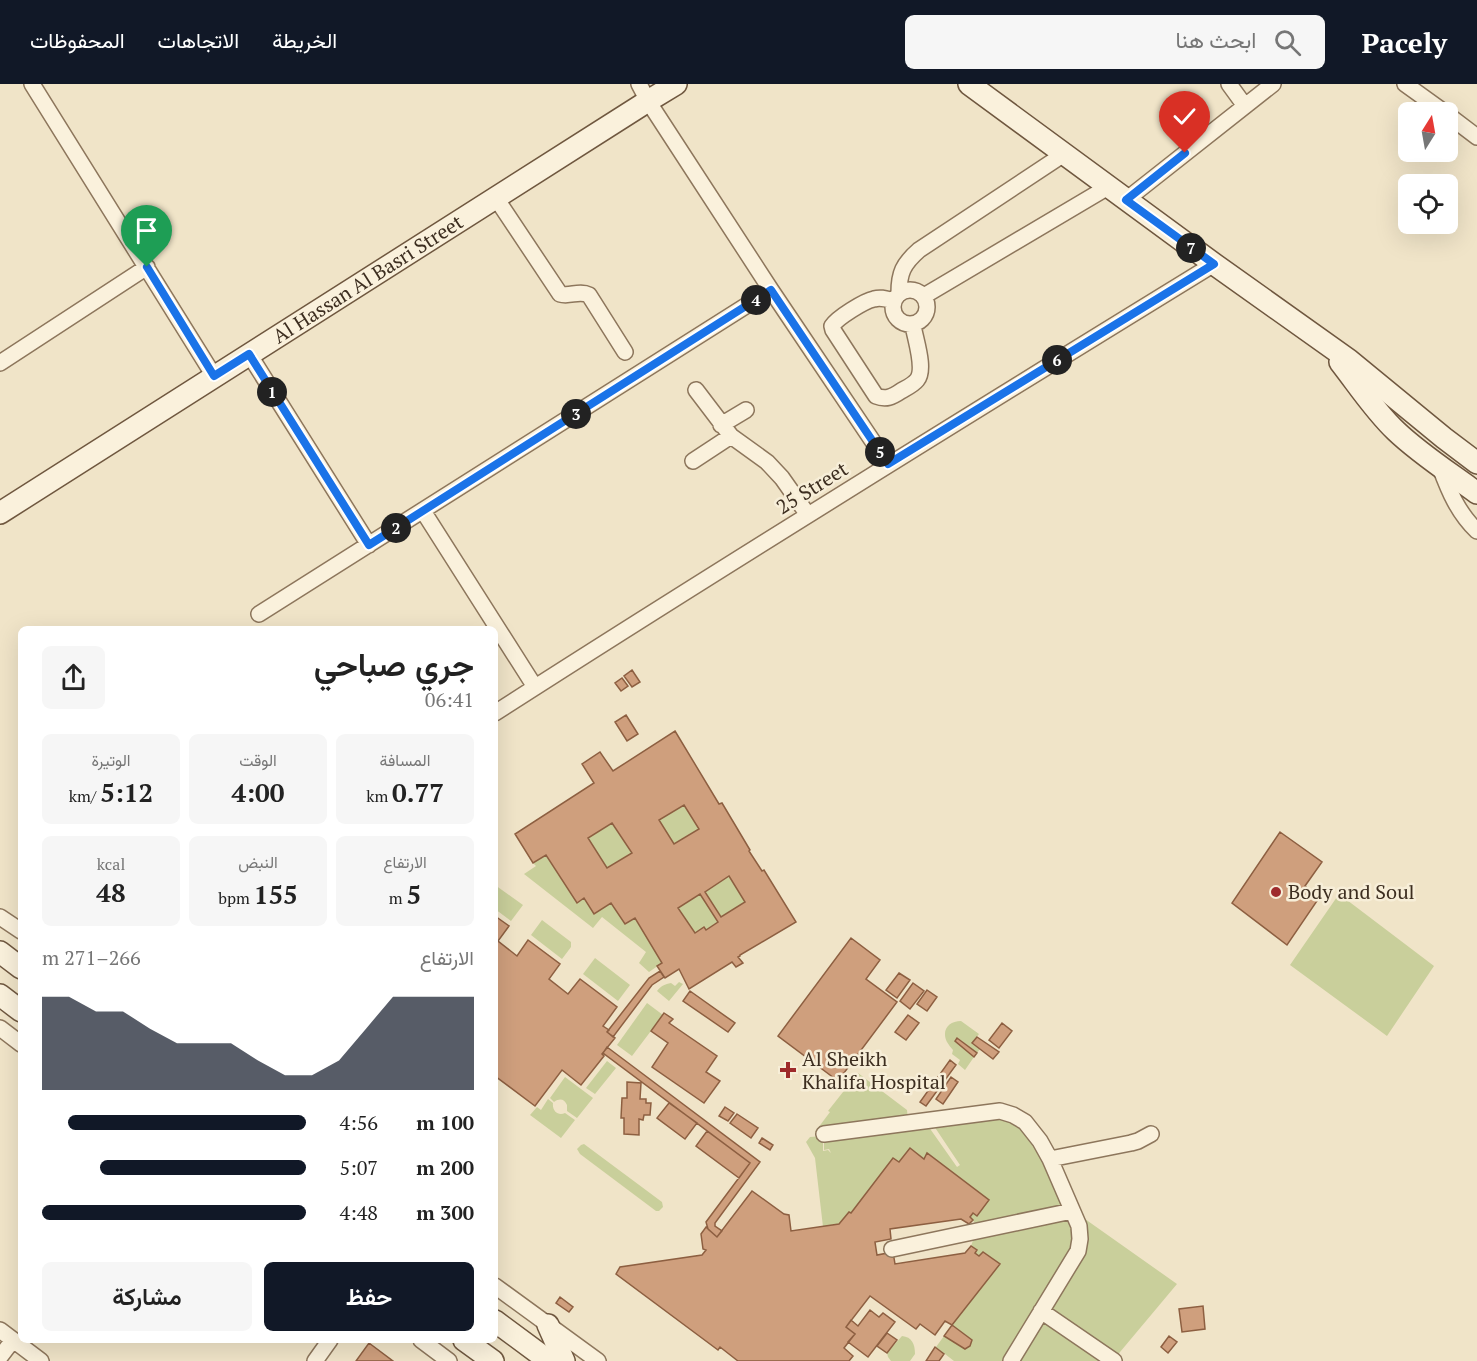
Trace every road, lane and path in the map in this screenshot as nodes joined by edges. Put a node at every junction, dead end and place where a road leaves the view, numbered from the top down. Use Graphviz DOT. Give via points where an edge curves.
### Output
graph roads {
  1 [pos="32,84"];
  2 [pos="676,84"];
  3 [pos="969,84"];
  4 [pos="1229,84"];
  5 [pos="1273,84"];
  6 [pos="1405,84"];
  7 [pos="643,92"];
  8 [pos="1430,102"];
  9 [pos="1245,106"];
  10 [pos="1458,123"];
  11 [pos="1477,137"];
  12 [pos="1064,154"];
  13 [pos="1108,187"];
  14 [pos="496,198"];
  15 [pos="1126,200"];
  16 [pos="1214,264"];
  17 [pos="147,267"];
  18 [pos="771,290"];
  19 [pos="924,296"];
  20 [pos="896,297"];
  21 [pos="913,325"];
  22 [pos="1324,343"];
  23 [pos="625,352"];
  24 [pos="249,354"];
  25 [pos="0,363"];
  26 [pos="214,376"];
  27 [pos="696,390"];
  28 [pos="746,410"];
  29 [pos="726,431"];
  30 [pos="1444,438"];
  31 [pos="693,461"];
  32 [pos="1434,461"];
  33 [pos="1477,463"];
  34 [pos="888,464"];
  35 [pos="1477,493"];
  36 [pos="423,511"];
  37 [pos="0,513"];
  38 [pos="808,515"];
  39 [pos="1477,531"];
  40 [pos="369,545"];
  41 [pos="259,615"];
  42 [pos="496,626"];
  43 [pos="498,629"];
  44 [pos="535,687"];
  45 [pos="498,710"];
  46 [pos="0,917"];
  47 [pos="18,929"];
  48 [pos="0,995"];
  49 [pos="18,1009"];
  50 [pos="0,1028"];
  51 [pos="18,1042"];
  52 [pos="824,1134"];
  53 [pos="1151,1134"];
  54 [pos="1050,1159"];
  55 [pos="1072,1211"];
  56 [pos="892,1249"];
  57 [pos="498,1288"];
  58 [pos="1041,1311"];
  59 [pos="498,1323"];
  60 [pos="548,1325"];
  61 [pos="0,1330"];
  62 [pos="13,1340"];
  63 [pos="328,1343"];
  64 [pos="426,1343"];
  65 [pos="468,1343"];
  66 [pos="0,1358"];
  67 [pos="42,1361"];
  68 [pos="315,1361"];
  69 [pos="449,1361"];
  70 [pos="493,1361"];
  71 [pos="549,1361"];
  72 [pos="564,1361"];
  73 [pos="598,1361"];
  74 [pos="1011,1361"];
  75 [pos="1114,1361"];
  1 -- 17 [label="street"];
  2 -- 7 [label="street, Al Hassan Al Basri Street"];
  3 -- 12 [label="street"];
  4 -- 9 [label="street"];
  5 -- 9 [label="street"];
  6 -- 8 [label="street"];
  7 -- 14 [label="street, Al Hassan Al Basri Street"];
  7 -- 18 [label="street"];
  9 -- 15 [label="street"];
  10 -- 11 [label="street"];
  12 -- 13 [label="street"];
  12 -- 20 [label="street" via="909,258 902,269"];
  13 -- 15 [label="street"];
  13 -- 19 [label="street"];
  14 -- 23 [label="street" via="560,294 589,295"];
  14 -- 24 [label="street, Al Hassan Al Basri Street"];
  15 -- 16 [label="street"];
  16 -- 22 [label="street"];
  16 -- 34 [label="street, 25 Street"];
  17 -- 25 [label="street"];
  17 -- 26 [label="street"];
  18 -- 34 [label="street"];
  18 -- 36 [label="street"];
  19 -- 20 [label="street" via="908,290"];
  19 -- 21 [label="street" via="927,314"];
  20 -- 21 [label="street" via="892,310 896,318"];
  20 -- 21 [label="street" via="869,300 832,326 876,396 889,398 920,375"];
  22 -- 30 [label="street"];
  22 -- 32 [label="street" via="1380,414"];
  24 -- 26 [label="street, Al Hassan Al Basri Street"];
  24 -- 40 [label="street"];
  26 -- 37 [label="street, Al Hassan Al Basri Street"];
  27 -- 29 [label="street"];
  28 -- 29 [label="street"];
  29 -- 31 [label="street"];
  29 -- 38 [label="street" via="767,462"];
  30 -- 32 [label="street" via="1428,441 1426,446"];
  30 -- 33 [label="street"];
  32 -- 35 [label="street"];
  32 -- 39 [label="street" via="1454,502"];
  34 -- 38 [label="street, 25 Street"];
  36 -- 40 [label="street"];
  36 -- 42 [label="street"];
  38 -- 44 [label="street, 25 Street"];
  40 -- 41 [label="street"];
  43 -- 44 [label="street"];
  44 -- 45 [label="street, 25 Street"];
  46 -- 47 [label="street"];
  48 -- 49 [label="street"];
  50 -- 51 [label="street"];
  52 -- 54 [label="street" via="1000,1112 1024,1122"];
  53 -- 54 [label="street" via="1138,1142"];
  54 -- 55 [label="street"];
  55 -- 56 [label="street"];
  55 -- 58 [label="street" via="1079,1226 1078,1251"];
  57 -- 60 [label="street"];
  58 -- 74 [label="street"];
  58 -- 75 [label="street"];
  59 -- 71 [label="street"];
  60 -- 72 [label="street"];
  60 -- 73 [label="street"];
  61 -- 62 [label="street"];
  62 -- 66 [label="street"];
  62 -- 67 [label="street"];
  63 -- 68 [label="street"];
  64 -- 69 [label="street"];
  65 -- 70 [label="street"];
}
